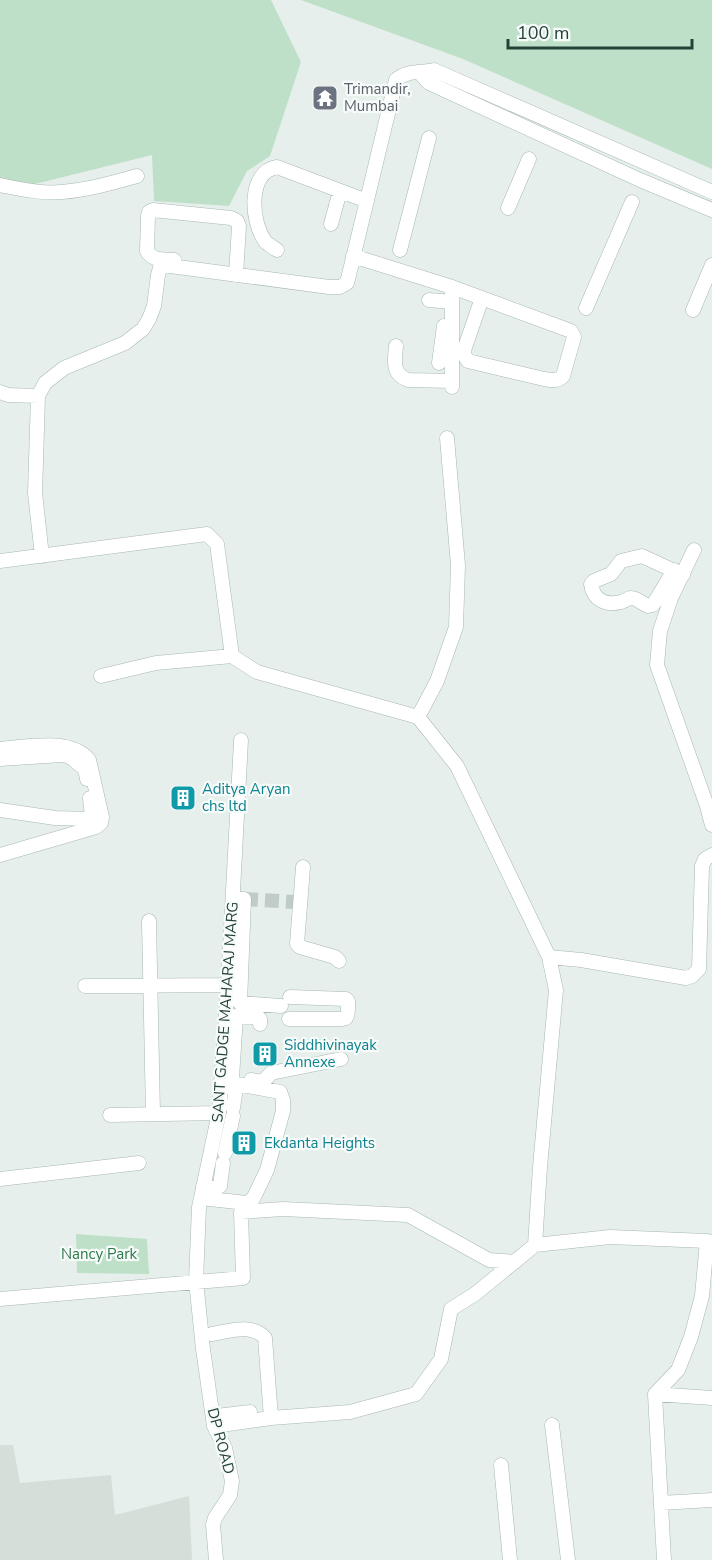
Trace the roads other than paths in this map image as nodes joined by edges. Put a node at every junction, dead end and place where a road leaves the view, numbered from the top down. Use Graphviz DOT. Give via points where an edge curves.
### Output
graph roads {
  1 [pos="420,73"];
  2 [pos="429,138"];
  3 [pos="529,159"];
  4 [pos="137,176"];
  5 [pos="0,185"];
  6 [pos="340,191"];
  7 [pos="712,192"];
  8 [pos="367,201"];
  9 [pos="632,202"];
  10 [pos="508,208"];
  11 [pos="712,210"];
  12 [pos="331,224"];
  13 [pos="277,250"];
  14 [pos="400,250"];
  15 [pos="353,256"];
  16 [pos="712,265"];
  17 [pos="236,270"];
  18 [pos="452,287"];
  19 [pos="482,298"];
  20 [pos="429,300"];
  21 [pos="452,302"];
  22 [pos="586,308"];
  23 [pos="693,309"];
  24 [pos="446,336"];
  25 [pos="396,346"];
  26 [pos="439,363"];
  27 [pos="0,392"];
  28 [pos="38,396"];
  29 [pos="447,438"];
  30 [pos="694,550"];
  31 [pos="42,556"];
  32 [pos="0,561"];
  33 [pos="679,572"];
  34 [pos="232,656"];
  35 [pos="101,676"];
  36 [pos="418,717"];
  37 [pos="242,740"];
  38 [pos="0,749"];
  39 [pos="31,752"];
  40 [pos="0,759"];
  41 [pos="709,807"];
  42 [pos="0,810"];
  43 [pos="712,825"];
  44 [pos="0,855"];
  45 [pos="712,855"];
  46 [pos="303,867"];
  47 [pos="234,899"];
  48 [pos="149,921"];
  49 [pos="549,957"];
  50 [pos="339,961"];
  51 [pos="151,984"];
  52 [pos="228,985"];
  53 [pos="85,986"];
  54 [pos="231,1009"];
  55 [pos="289,1009"];
  56 [pos="260,1024"];
  57 [pos="341,1059"];
  58 [pos="226,1078"];
  59 [pos="228,1112"];
  60 [pos="153,1114"];
  61 [pos="110,1115"];
  62 [pos="222,1134"];
  63 [pos="139,1163"];
  64 [pos="0,1179"];
  65 [pos="202,1192"];
  66 [pos="709,1241"];
  67 [pos="535,1245"];
  68 [pos="515,1262"];
  69 [pos="196,1281"];
  70 [pos="0,1299"];
  71 [pos="208,1376"];
  72 [pos="655,1394"];
  73 [pos="712,1398"];
  74 [pos="270,1414"];
  75 [pos="215,1418"];
  76 [pos="552,1425"];
  77 [pos="501,1465"];
  78 [pos="712,1500"];
  79 [pos="661,1503"];
  80 [pos="216,1560"];
  81 [pos="510,1560"];
  82 [pos="568,1560"];
  83 [pos="664,1560"];
  1 -- 7 [label="street" via="434,70"];
  1 -- 8 [label="street" via="410,72 396,80"];
  1 -- 11 [label="street" via="429,84"];
  2 -- 14 [label="street"];
  3 -- 10 [label="street"];
  4 -- 5 [label="street" via="60,192"];
  6 -- 8 [label="street"];
  6 -- 12 [label="street"];
  6 -- 13 [label="street" via="277,167 266,170 257,183 257,220 266,242"];
  8 -- 15 [label="street"];
  9 -- 22 [label="street"];
  15 -- 17 [label="street" via="346,283 340,287"];
  15 -- 18 [label="street"];
  16 -- 23 [label="street"];
  17 -- 17 [label="street" via="237,221 149,212 149,256"];
  17 -- 28 [label="street" via="163,265 154,306 143,329 125,344 64,368 45,383"];
  18 -- 19 [label="street"];
  18 -- 21 [label="street"];
  19 -- 19 [label="street" via="571,330 574,337 563,376 544,379 468,361 464,350"];
  20 -- 21 [label="street"];
  21 -- 24 [label="street"];
  24 -- 25 [label="street" via="452,384 401,378 394,366"];
  24 -- 26 [label="street"];
  27 -- 28 [label="street"];
  28 -- 31 [label="street" via="35,494"];
  29 -- 36 [label="street" via="458,565 456,627 437,681"];
  30 -- 33 [label="street"];
  31 -- 32 [label="street"];
  31 -- 34 [label="street" via="207,534 217,544"];
  33 -- 33 [label="street" via="642,555 621,561 610,574 591,584 603,602 633,598 650,606"];
  33 -- 41 [label="street" via="660,631 657,665"];
  34 -- 35 [label="street" via="156,663"];
  34 -- 36 [label="street" via="257,672"];
  36 -- 49 [label="street" via="457,766"];
  37 -- 47 [label="street, SANT GADGE MAHARAJ MARG"];
  38 -- 39 [label="street"];
  39 -- 40 [label="street"];
  39 -- 42 [label="street" via="68,756 85,769 92,817 55,818"];
  39 -- 44 [label="street" via="60,745 84,754 89,760 101,823"];
  41 -- 43 [label="street"];
  45 -- 49 [label="street" via="702,866 699,969 692,976"];
  46 -- 50 [label="street" via="297,902 298,946"];
  47 -- 52 [label="street, SANT GADGE MAHARAJ MARG"];
  47 -- 54 [label="street" via="244,899"];
  48 -- 51 [label="street"];
  49 -- 67 [label="street" via="556,990"];
  51 -- 52 [label="street"];
  51 -- 53 [label="street"];
  51 -- 60 [label="street"];
  52 -- 54 [label="street, SANT GADGE MAHARAJ MARG"];
  54 -- 55 [label="street"];
  54 -- 56 [label="street" via="258,1017"];
  54 -- 58 [label="street, SANT GADGE MAHARAJ MARG"];
  57 -- 58 [label="street" via="271,1073 263,1082"];
  58 -- 59 [label="street, SANT GADGE MAHARAJ MARG"];
  58 -- 65 [label="street" via="280,1092 283,1111 267,1170 252,1200 246,1203"];
  59 -- 60 [label="street"];
  59 -- 62 [label="street, SANT GADGE MAHARAJ MARG"];
  60 -- 61 [label="street"];
  62 -- 65 [label="street, SANT GADGE MAHARAJ MARG"];
  62 -- 65 [label="street" via="220,1186"];
  63 -- 64 [label="street"];
  65 -- 69 [label="street, SANT GADGE MAHARAJ MARG"];
  66 -- 67 [label="street" via="610,1237"];
  66 -- 72 [label="street" via="702,1296 691,1337 678,1370"];
  67 -- 68 [label="street"];
  68 -- 69 [label="street" via="489,1260 408,1215 283,1209 242,1212 243,1278"];
  68 -- 74 [label="street" via="451,1309 441,1359 416,1394 350,1412"];
  69 -- 70 [label="street"];
  69 -- 71 [label="street, DP ROAD"];
  71 -- 74 [label="street" via="208,1337 246,1329 260,1332 265,1338"];
  71 -- 75 [label="street, DP ROAD"];
  72 -- 73 [label="street"];
  72 -- 79 [label="street"];
  74 -- 75 [label="street"];
  75 -- 80 [label="street, DP ROAD" via="232,1481 230,1495 213,1525"];
  76 -- 82 [label="street"];
  77 -- 81 [label="street"];
  78 -- 79 [label="street"];
  79 -- 83 [label="street"];
}
